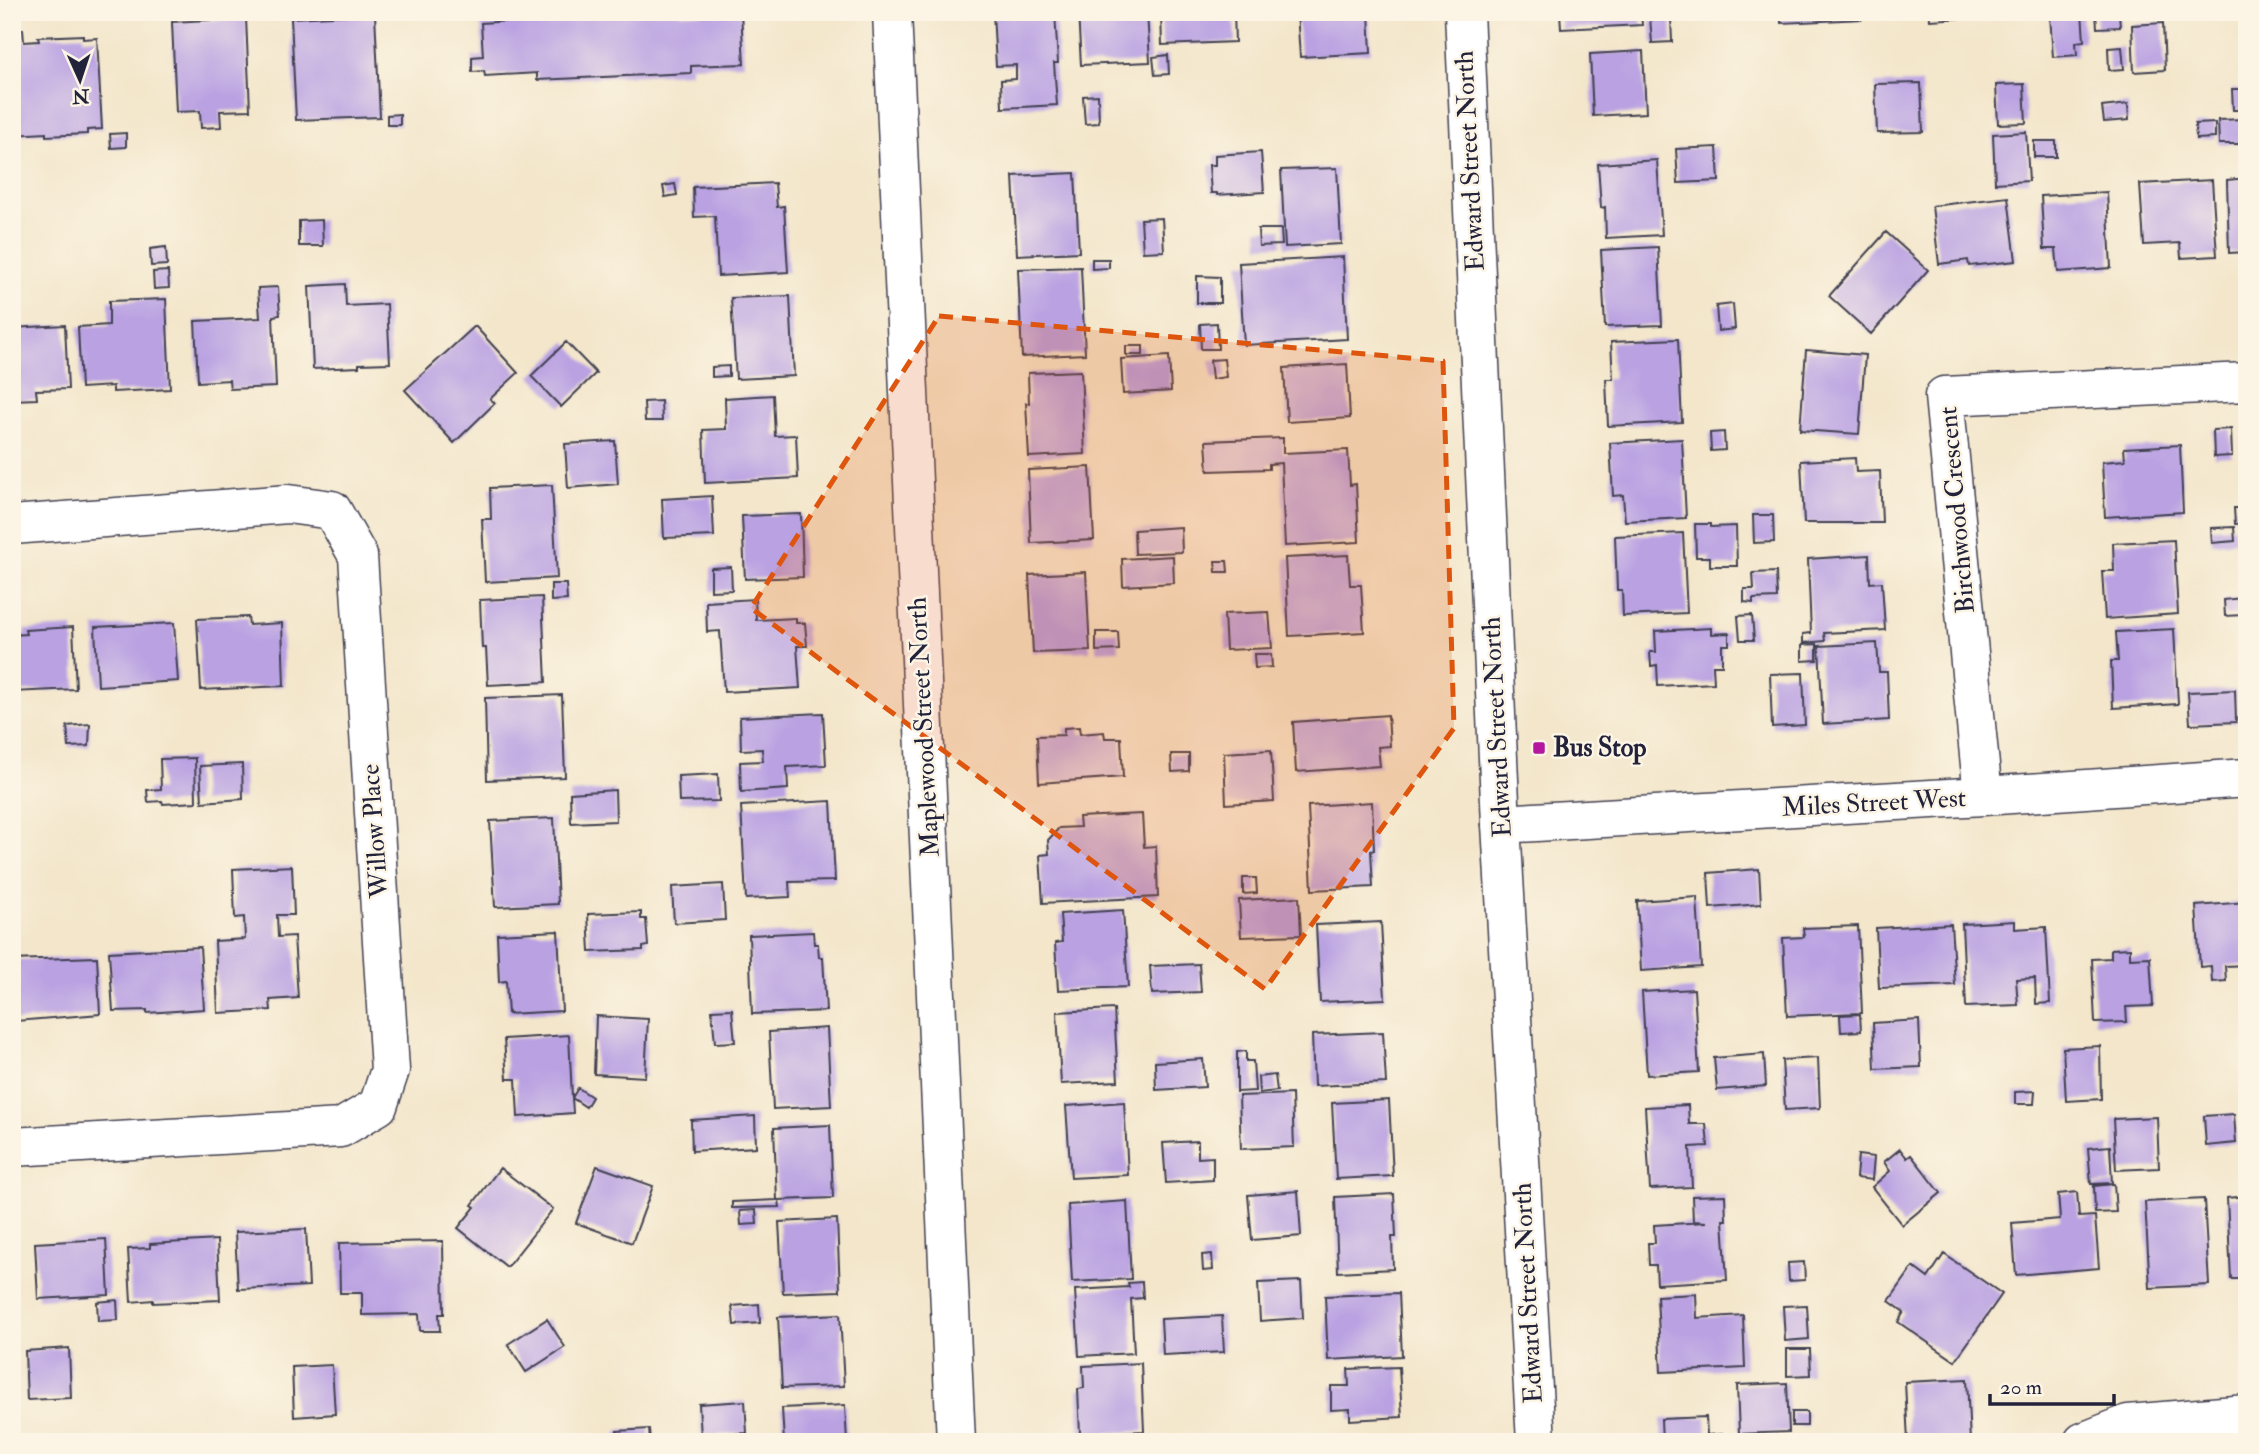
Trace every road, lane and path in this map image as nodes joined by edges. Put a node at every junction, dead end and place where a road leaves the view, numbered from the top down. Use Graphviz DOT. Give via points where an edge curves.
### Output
graph roads {
  1 [pos="892,12"];
  2 [pos="1464,12"];
  3 [pos="2247,382"];
  4 [pos="12,525"];
  5 [pos="2247,778"];
  6 [pos="1983,796"];
  7 [pos="1501,824"];
  8 [pos="12,1147"];
  9 [pos="2247,1414"];
  10 [pos="956,1442"];
  11 [pos="1536,1442"];
  12 [pos="2083,1442"];
  1 -- 10 [label="street, Maplewood Street North"];
  2 -- 7 [label="street, Edward Street North"];
  3 -- 6 [label="street, Birchwood Crescent" via="1944,396"];
  4 -- 8 [label="street, Willow Place" via="288,504 332,510 358,556 390,1070 378,1106 341,1128"];
  5 -- 6 [label="street, Miles Street West"];
  6 -- 7 [label="street, Miles Street West"];
  7 -- 11 [label="street, Edward Street North"];
  9 -- 12 [label="street" via="2128,1424"];
}
